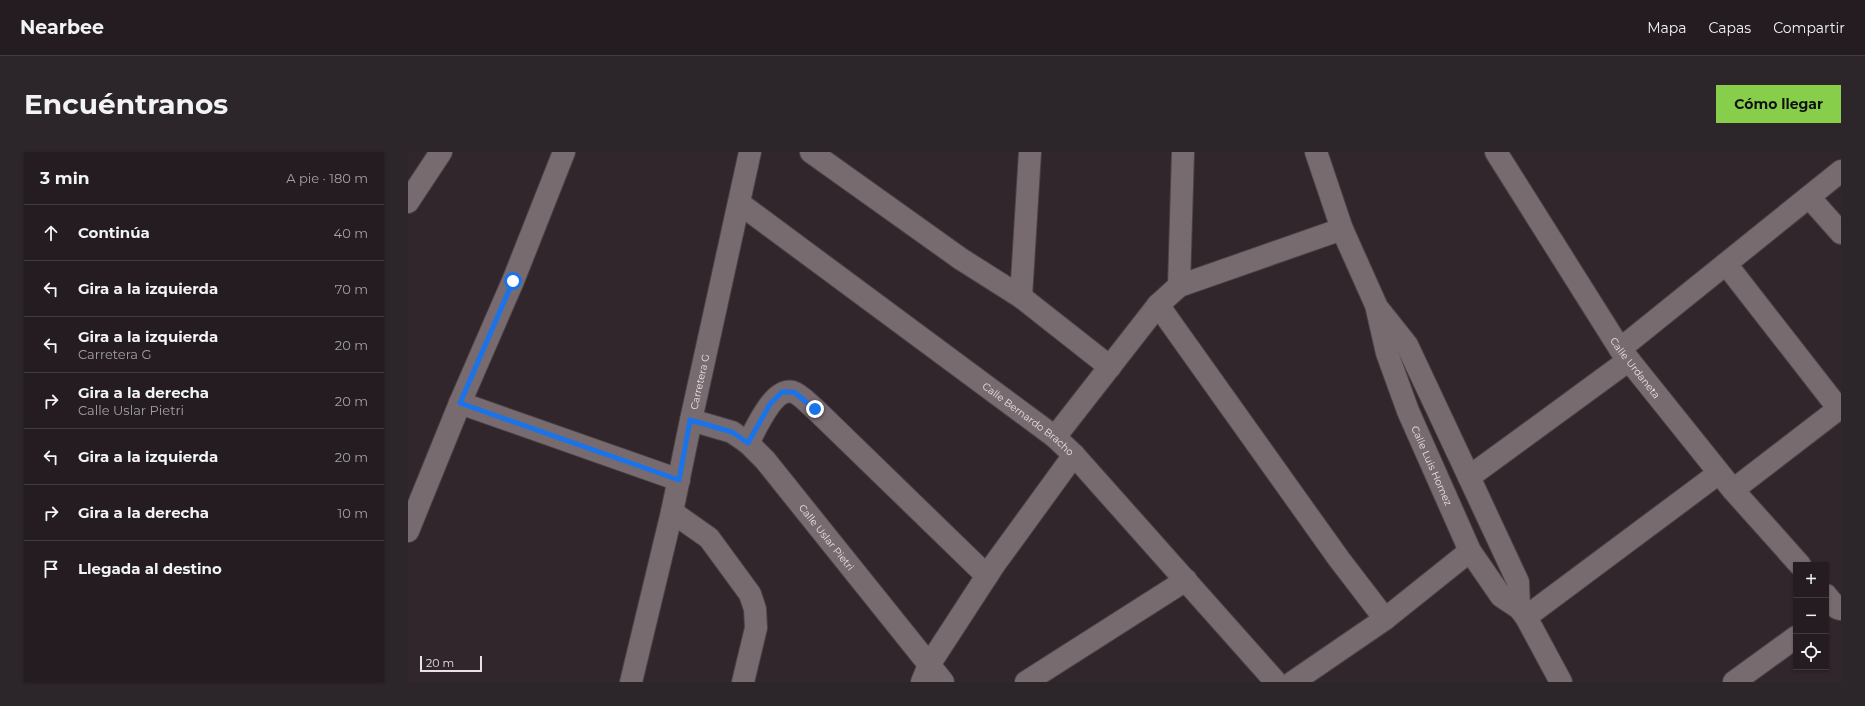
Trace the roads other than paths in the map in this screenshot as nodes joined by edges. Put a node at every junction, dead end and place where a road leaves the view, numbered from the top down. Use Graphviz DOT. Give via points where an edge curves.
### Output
graph roads {
  1 [pos="441,152"];
  2 [pos="564,152"];
  3 [pos="750,152"];
  4 [pos="811,152"];
  5 [pos="1030,152"];
  6 [pos="1183,152"];
  7 [pos="1316,152"];
  8 [pos="1496,152"];
  9 [pos="1841,171"];
  10 [pos="1809,197"];
  11 [pos="408,202"];
  12 [pos="739,202"];
  13 [pos="1342,229"];
  14 [pos="1841,234"];
  15 [pos="1726,264"];
  16 [pos="1179,286"];
  17 [pos="1021,297"];
  18 [pos="1158,305"];
  19 [pos="1376,305"];
  20 [pos="1625,355"];
  21 [pos="1110,367"];
  22 [pos="460,403"];
  23 [pos="1840,408"];
  24 [pos="690,420"];
  25 [pos="1055,437"];
  26 [pos="748,443"];
  27 [pos="1074,455"];
  28 [pos="1719,473"];
  29 [pos="1469,477"];
  30 [pos="679,480"];
  31 [pos="1733,490"];
  32 [pos="672,512"];
  33 [pos="408,531"];
  34 [pos="1470,551"];
  35 [pos="1797,562"];
  36 [pos="987,576"];
  37 [pos="1186,580"];
  38 [pos="1523,613"];
  39 [pos="1384,619"];
  40 [pos="1793,640"];
  41 [pos="926,674"];
  42 [pos="631,682"];
  43 [pos="743,682"];
  44 [pos="943,682"];
  45 [pos="1026,682"];
  46 [pos="1276,682"];
  47 [pos="1293,682"];
  48 [pos="1561,682"];
  49 [pos="1734,682"];
  1 -- 11 [label="street"];
  2 -- 22 [label="street" via="513,281"];
  3 -- 12 [label="street, Carretera G"];
  4 -- 17 [label="street" via="961,259"];
  5 -- 17 [label="street"];
  6 -- 16 [label="street"];
  7 -- 13 [label="street, Calle Luis Homez"];
  8 -- 20 [label="street, Calle Urdaneta"];
  9 -- 10 [label="street"];
  10 -- 14 [label="street"];
  10 -- 15 [label="street"];
  12 -- 24 [label="street, Carretera G"];
  12 -- 25 [label="street, Calle Bernardo Bracho"];
  13 -- 16 [label="street"];
  13 -- 19 [label="street, Calle Luis Homez"];
  15 -- 20 [label="street"];
  15 -- 23 [label="street"];
  16 -- 18 [label="street"];
  17 -- 21 [label="street"];
  18 -- 21 [label="street"];
  18 -- 39 [label="street"];
  19 -- 29 [label="street, Calle Luis Homez" via="1407,345"];
  19 -- 34 [label="street, Calle Luis Homez" via="1387,353 1408,411"];
  20 -- 28 [label="street, Calle Urdaneta"];
  20 -- 29 [label="street"];
  21 -- 25 [label="street"];
  22 -- 30 [label="street"];
  22 -- 33 [label="street"];
  23 -- 31 [label="street"];
  24 -- 26 [label="street, Calle Uslar Pietri" via="732,432"];
  24 -- 30 [label="street, Carretera G"];
  25 -- 27 [label="street, Calle Bernardo Bracho"];
  26 -- 36 [label="street" via="775,398 782,392 794,392 815,409"];
  26 -- 41 [label="street, Calle Uslar Pietri" via="765,460"];
  27 -- 36 [label="street"];
  27 -- 37 [label="street, Calle Bernardo Bracho"];
  28 -- 31 [label="street, Calle Urdaneta"];
  28 -- 38 [label="street"];
  29 -- 38 [label="street, Calle Luis Homez" via="1518,582"];
  30 -- 32 [label="street, Carretera G"];
  31 -- 35 [label="street, Calle Urdaneta"];
  32 -- 42 [label="street, Carretera G"];
  32 -- 43 [label="street" via="709,538 750,594 755,609 756,628"];
  34 -- 38 [label="street, Calle Luis Homez" via="1501,596"];
  34 -- 39 [label="street"];
  36 -- 41 [label="street"];
  37 -- 45 [label="street"];
  37 -- 46 [label="street, Calle Bernardo Bracho"];
  38 -- 48 [label="street, Calle Luis Homez"];
  39 -- 47 [label="street"];
  40 -- 49 [label="street"];
  41 -- 44 [label="street, Calle Uslar Pietri"];
}
